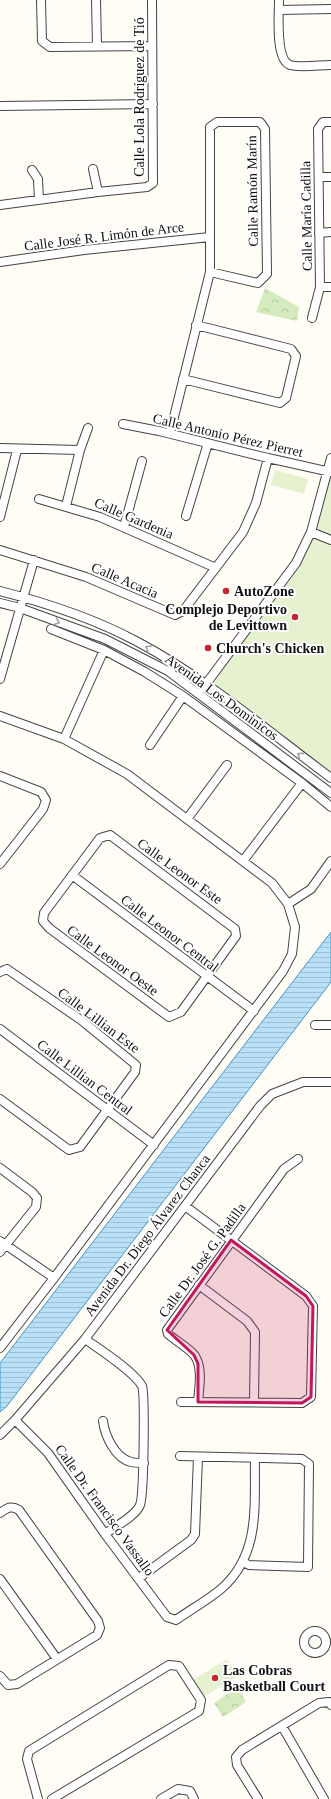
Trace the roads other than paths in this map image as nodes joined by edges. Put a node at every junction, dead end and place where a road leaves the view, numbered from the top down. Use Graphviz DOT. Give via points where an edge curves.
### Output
graph roads {
  1 [pos="41,0"];
  2 [pos="96,0"];
  3 [pos="152,0"];
  4 [pos="279,0"];
  5 [pos="331,9"];
  6 [pos="279,10"];
  7 [pos="97,46"];
  8 [pos="152,46"];
  9 [pos="331,65"];
  10 [pos="153,104"];
  11 [pos="0,106"];
  12 [pos="331,122"];
  13 [pos="93,169"];
  14 [pos="32,170"];
  15 [pos="319,177"];
  16 [pos="331,177"];
  17 [pos="98,192"];
  18 [pos="39,200"];
  19 [pos="0,205"];
  20 [pos="331,232"];
  21 [pos="319,233"];
  22 [pos="210,237"];
  23 [pos="0,262"];
  24 [pos="210,272"];
  25 [pos="320,287"];
  26 [pos="331,287"];
  27 [pos="312,318"];
  28 [pos="196,325"];
  29 [pos="183,380"];
  30 [pos="123,424"];
  31 [pos="88,428"];
  32 [pos="170,433"];
  33 [pos="208,443"];
  34 [pos="0,448"];
  35 [pos="17,450"];
  36 [pos="80,450"];
  37 [pos="268,458"];
  38 [pos="331,458"];
  39 [pos="142,461"];
  40 [pos="329,472"];
  41 [pos="39,499"];
  42 [pos="66,506"];
  43 [pos="186,516"];
  44 [pos="0,517"];
  45 [pos="124,526"];
  46 [pos="311,532"];
  47 [pos="331,540"];
  48 [pos="0,550"];
  49 [pos="34,560"];
  50 [pos="216,568"];
  51 [pos="0,591"];
  52 [pos="24,597"];
  53 [pos="0,603"];
  54 [pos="20,608"];
  55 [pos="51,629"];
  56 [pos="104,650"];
  57 [pos="0,679"];
  58 [pos="206,685"];
  59 [pos="199,694"];
  60 [pos="183,696"];
  61 [pos="0,716"];
  62 [pos="64,739"];
  63 [pos="150,745"];
  64 [pos="227,765"];
  65 [pos="0,776"];
  66 [pos="331,778"];
  67 [pos="302,782"];
  68 [pos="331,793"];
  69 [pos="331,807"];
  70 [pos="187,819"];
  71 [pos="242,861"];
  72 [pos="331,861"];
  73 [pos="0,864"];
  74 [pos="72,875"];
  75 [pos="288,904"];
  76 [pos="0,972"];
  77 [pos="207,977"];
  78 [pos="254,1011"];
  79 [pos="315,1025"];
  80 [pos="331,1025"];
  81 [pos="0,1029"];
  82 [pos="331,1082"];
  83 [pos="0,1099"];
  84 [pos="108,1110"];
  85 [pos="154,1145"];
  86 [pos="298,1159"];
  87 [pos="0,1168"];
  88 [pos="185,1206"];
  89 [pos="231,1240"];
  90 [pos="3,1243"];
  91 [pos="0,1252"];
  92 [pos="54,1278"];
  93 [pos="199,1284"];
  94 [pos="85,1339"];
  95 [pos="0,1348"];
  96 [pos="181,1402"];
  97 [pos="198,1402"];
  98 [pos="254,1402"];
  99 [pos="15,1420"];
  100 [pos="103,1421"];
  101 [pos="0,1435"];
  102 [pos="180,1456"];
  103 [pos="198,1457"];
  104 [pos="255,1458"];
  105 [pos="144,1463"];
  106 [pos="0,1513"];
  107 [pos="105,1534"];
  108 [pos="243,1562"];
  109 [pos="139,1578"];
  110 [pos="0,1579"];
  111 [pos="327,1637"];
  112 [pos="331,1648"];
  113 [pos="321,1652"];
  114 [pos="57,1659"];
  115 [pos="0,1676"];
  116 [pos="331,1705"];
  117 [pos="282,1726"];
  118 [pos="38,1799"];
  119 [pos="52,1799"];
  120 [pos="161,1799"];
  121 [pos="194,1799"];
  122 [pos="258,1799"];
  123 [pos="324,1799"];
  1 -- 7 [label="street" via="42,41 50,47"];
  2 -- 7 [label="street"];
  3 -- 8 [label="street, Calle Lola Rodríguez de Tió"];
  4 -- 6 [label="street"];
  5 -- 6 [label="street"];
  6 -- 9 [label="street" via="280,53 284,62 291,66"];
  7 -- 8 [label="street"];
  8 -- 10 [label="street, Calle Lola Rodríguez de Tió"];
  10 -- 11 [label="street"];
  10 -- 17 [label="street, Calle Lola Rodríguez de Tió" via="153,183 147,187"];
  12 -- 15 [label="street, Calle María Cadilla" via="323,122 318,129"];
  13 -- 17 [label="street"];
  14 -- 18 [label="street" via="38,179"];
  15 -- 16 [label="street"];
  15 -- 21 [label="street, Calle María Cadilla"];
  17 -- 18 [label="street, Calle Lola Rodríguez de Tió"];
  18 -- 19 [label="street, Calle Lola Rodríguez de Tió"];
  20 -- 21 [label="street"];
  21 -- 25 [label="street, Calle María Cadilla"];
  22 -- 23 [label="street, Calle José R. Limón de Arce"];
  22 -- 24 [label="street, Calle Ramón Marín"];
  22 -- 24 [label="street, Calle Ramón Marín" via="210,127 217,122 260,122 265,129 267,274 258,283"];
  24 -- 28 [label="street"];
  25 -- 26 [label="street"];
  25 -- 27 [label="street, Calle María Cadilla"];
  28 -- 29 [label="street"];
  28 -- 29 [label="street" via="291,349 296,356 286,398 280,403"];
  29 -- 32 [label="street"];
  30 -- 32 [label="street, Calle Antonio Pérez Pierret"];
  31 -- 36 [label="street"];
  32 -- 33 [label="street, Calle Antonio Pérez Pierret"];
  33 -- 37 [label="street, Calle Antonio Pérez Pierret"];
  33 -- 43 [label="street"];
  34 -- 35 [label="street"];
  35 -- 36 [label="street"];
  35 -- 44 [label="street"];
  36 -- 42 [label="street"];
  37 -- 40 [label="street, Calle Antonio Pérez Pierret"];
  37 -- 50 [label="street, Calle Acacia" via="256,503 245,526"];
  38 -- 40 [label="street"];
  39 -- 45 [label="street"];
  40 -- 46 [label="street"];
  41 -- 42 [label="street, Calle Gardenia"];
  42 -- 45 [label="street, Calle Gardenia"];
  45 -- 50 [label="street, Calle Gardenia"];
  46 -- 47 [label="street"];
  46 -- 58 [label="street" via="296,562"];
  48 -- 49 [label="street, Calle Acacia"];
  49 -- 50 [label="street, Calle Acacia" via="86,577 174,615 183,612"];
  49 -- 52 [label="street"];
  51 -- 52 [label="street, Avenida Los Dominicos"];
  52 -- 54 [label="street"];
  58 -- 52 [label="street, Avenida Los Dominicos, one-way" via="172,661 135,640 78,614"];
  53 -- 54 [label="street, Avenida Los Dominicos"];
  54 -- 57 [label="street"];
  54 -- 59 [label="street, Avenida Los Dominicos, one-way" via="105,639 168,671"];
  55 -- 56 [label="street"];
  56 -- 60 [label="street"];
  56 -- 62 [label="street"];
  58 -- 59 [label="street"];
  66 -- 58 [label="street, Avenida Los Dominicos, one-way"];
  59 -- 68 [label="street, Avenida Los Dominicos"];
  60 -- 63 [label="street"];
  60 -- 67 [label="street"];
  61 -- 62 [label="street"];
  62 -- 70 [label="street" via="127,774"];
  64 -- 70 [label="street"];
  65 -- 73 [label="street" via="41,792 46,800 43,809"];
  67 -- 69 [label="street"];
  67 -- 71 [label="street"];
  70 -- 71 [label="street"];
  71 -- 75 [label="street" via="272,883"];
  72 -- 75 [label="street" via="311,889"];
  74 -- 77 [label="street, Calle Leonor Central"];
  74 -- 77 [label="street, Calle Leonor Oeste" via="44,913 43,921 49,928 169,1017 181,1012"];
  74 -- 77 [label="street, Calle Leonor Este" via="100,838 110,835 223,919 235,929 236,936"];
  75 -- 78 [label="street" via="294,927 292,954"];
  76 -- 84 [label="street, Calle Lillian Este" via="7,969 13,973 81,1020 136,1065 135,1072"];
  77 -- 78 [label="street, Calle Leonor Central"];
  78 -- 85 [label="street"];
  79 -- 80 [label="street"];
  81 -- 84 [label="street, Calle Lillian Central"];
  82 -- 88 [label="street, Avenida Dr. Diego Álvarez Chanca" via="303,1082 272,1094 260,1106"];
  83 -- 84 [label="street" via="69,1150 80,1147"];
  84 -- 85 [label="street, Calle Lillian Central"];
  85 -- 92 [label="street"];
  86 -- 89 [label="street, Calle Dr. José G. Padilla" via="284,1169"];
  87 -- 90 [label="street" via="37,1198 36,1207"];
  88 -- 89 [label="street"];
  88 -- 94 [label="street, Avenida Dr. Diego Álvarez Chanca"];
  89 -- 93 [label="street, Calle Dr. José G. Padilla"];
  89 -- 98 [label="street" via="306,1296 313,1306 311,1397 302,1403"];
  90 -- 91 [label="street"];
  90 -- 92 [label="street"];
  92 -- 95 [label="street"];
  93 -- 97 [label="street, Calle Dr. José G. Padilla" via="167,1330 168,1334 194,1355 198,1364"];
  93 -- 98 [label="street" via="247,1321 255,1332"];
  94 -- 99 [label="street, Avenida Dr. Diego Álvarez Chanca"];
  94 -- 105 [label="street" via="135,1376 142,1386"];
  96 -- 97 [label="street"];
  97 -- 98 [label="street"];
  99 -- 101 [label="street, Avenida Dr. Diego Álvarez Chanca"];
  99 -- 107 [label="street, Calle Dr. Francisco Vassallo" via="48,1453"];
  100 -- 105 [label="street" via="105,1433 120,1456 130,1462"];
  102 -- 103 [label="street"];
  103 -- 104 [label="street"];
  103 -- 109 [label="street" via="195,1534 191,1540"];
  104 -- 108 [label="street" via="253,1535"];
  104 -- 108 [label="street" via="302,1459 309,1464 308,1567 249,1565"];
  105 -- 107 [label="street" via="140,1505 132,1515"];
  106 -- 114 [label="street" via="7,1508 14,1507 19,1510 98,1621 100,1628 97,1635"];
  107 -- 109 [label="street, Calle Dr. Francisco Vassallo"];
  108 -- 109 [label="street, Calle Dr. Francisco Vassallo" via="222,1588 176,1620 167,1617"];
  110 -- 114 [label="street"];
  111 -- 113 [label="street" via="326,1646"];
  111 -- 113 [label="street" via="314,1631 304,1640 308,1650 314,1653"];
  112 -- 113 [label="street"];
  114 -- 115 [label="street" via="17,1684 8,1685"];
  116 -- 117 [label="street" via="330,1702 319,1703"];
  117 -- 122 [label="street" via="242,1750 236,1757 237,1765"];
  117 -- 123 [label="street"];
  118 -- 119 [label="street" via="26,1759 29,1752 169,1665 179,1666 201,1700 199,1711"];
  120 -- 121 [label="street" via="178,1789 190,1791"];
}
